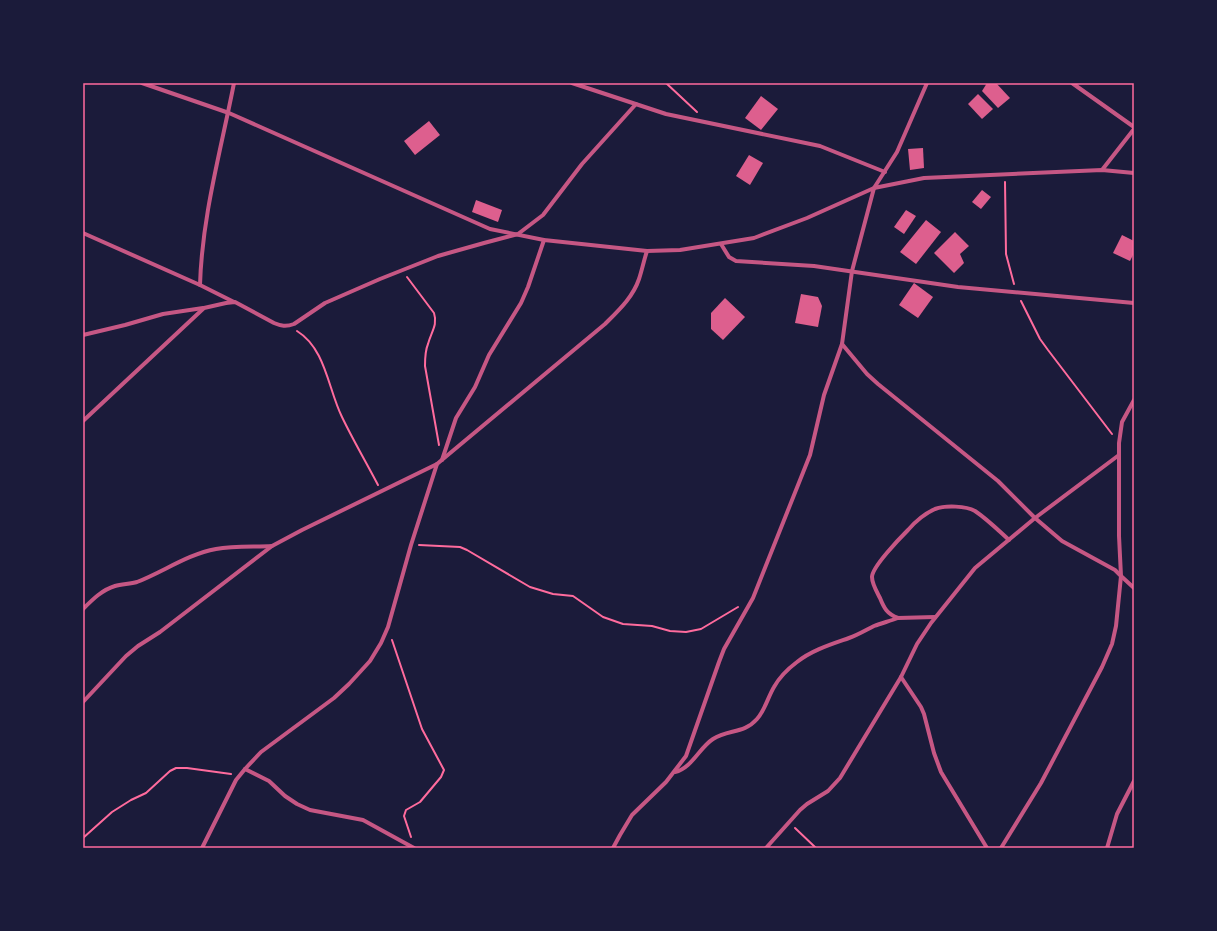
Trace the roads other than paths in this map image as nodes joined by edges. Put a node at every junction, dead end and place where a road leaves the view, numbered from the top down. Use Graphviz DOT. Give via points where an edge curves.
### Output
graph roads {
  1 [pos="143,83"];
  2 [pos="234,83"];
  3 [pos="572,83"];
  4 [pos="926,83"];
  5 [pos="1072,83"];
  6 [pos="636,104"];
  7 [pos="229,113"];
  8 [pos="1134,128"];
  9 [pos="1102,170"];
  10 [pos="885,172"];
  11 [pos="1134,173"];
  12 [pos="874,188"];
  13 [pos="83,233"];
  14 [pos="518,234"];
  15 [pos="544,240"];
  16 [pos="721,244"];
  17 [pos="647,251"];
  18 [pos="852,271"];
  19 [pos="200,284"];
  20 [pos="234,302"];
  21 [pos="1134,302"];
  22 [pos="204,308"];
  23 [pos="83,335"];
  24 [pos="842,344"];
  25 [pos="1134,400"];
  26 [pos="83,421"];
  27 [pos="1119,455"];
  28 [pos="440,462"];
  29 [pos="1035,518"];
  30 [pos="1009,540"];
  31 [pos="272,546"];
  32 [pos="1121,576"];
  33 [pos="1134,588"];
  34 [pos="83,609"];
  35 [pos="935,617"];
  36 [pos="898,618"];
  37 [pos="901,677"];
  38 [pos="83,702"];
  39 [pos="245,769"];
  40 [pos="674,772"];
  41 [pos="1134,781"];
  42 [pos="202,848"];
  43 [pos="414,848"];
  44 [pos="613,848"];
  45 [pos="766,848"];
  46 [pos="987,848"];
  47 [pos="1001,848"];
  48 [pos="1107,848"];
  1 -- 7 [label="street"];
  2 -- 7 [label="street"];
  3 -- 6 [label="street"];
  4 -- 10 [label="street" via="897,152"];
  5 -- 8 [label="street"];
  6 -- 10 [label="street" via="666,114 820,146"];
  6 -- 14 [label="street" via="582,164 543,214"];
  7 -- 14 [label="street" via="486,227"];
  7 -- 19 [label="street" via="209,202"];
  8 -- 9 [label="street"];
  9 -- 11 [label="street"];
  9 -- 12 [label="street" via="924,178"];
  10 -- 12 [label="street"];
  12 -- 16 [label="street" via="754,238"];
  12 -- 18 [label="street"];
  13 -- 19 [label="street"];
  14 -- 15 [label="street"];
  14 -- 20 [label="street" via="438,256 402,270 333,299 288,326 274,323"];
  15 -- 17 [label="street"];
  15 -- 28 [label="street" via="521,303 489,355 475,387 456,418"];
  16 -- 17 [label="street" via="670,251"];
  16 -- 18 [label="street" via="736,261"];
  17 -- 28 [label="street" via="639,279 624,306"];
  18 -- 21 [label="street" via="935,284"];
  18 -- 24 [label="street"];
  19 -- 20 [label="street"];
  20 -- 22 [label="street"];
  22 -- 23 [label="street" via="164,314"];
  22 -- 26 [label="street"];
  24 -- 29 [label="street" via="878,384 998,481"];
  24 -- 40 [label="street" via="824,395 810,455 752,598 724,649 686,756"];
  25 -- 27 [label="street" via="1122,422"];
  27 -- 29 [label="street"];
  27 -- 32 [label="street"];
  28 -- 31 [label="street"];
  28 -- 39 [label="street" via="411,545 388,627 370,661 334,698 261,752"];
  29 -- 30 [label="street"];
  29 -- 32 [label="street" via="1062,541 1115,570"];
  30 -- 35 [label="street" via="975,568"];
  30 -- 36 [label="street" via="976,512 962,507 939,508 912,525 877,566 872,576 885,609"];
  31 -- 34 [label="street" via="216,549 200,553 135,582 107,589 99,593"];
  31 -- 38 [label="street" via="126,656"];
  32 -- 33 [label="street"];
  32 -- 47 [label="street" via="1116,626 1112,644 1102,667 1041,783"];
  35 -- 36 [label="street"];
  35 -- 37 [label="street" via="917,644"];
  36 -- 40 [label="street" via="801,659 777,682 762,712 752,724 714,739 684,769"];
  37 -- 45 [label="street" via="840,778 828,791 806,804"];
  37 -- 46 [label="street" via="921,706 941,772"];
  39 -- 42 [label="street" via="236,780"];
  39 -- 43 [label="street" via="270,782 284,796 297,804 310,810 363,820"];
  40 -- 44 [label="street" via="632,815"];
  41 -- 48 [label="street" via="1117,814"];
}
